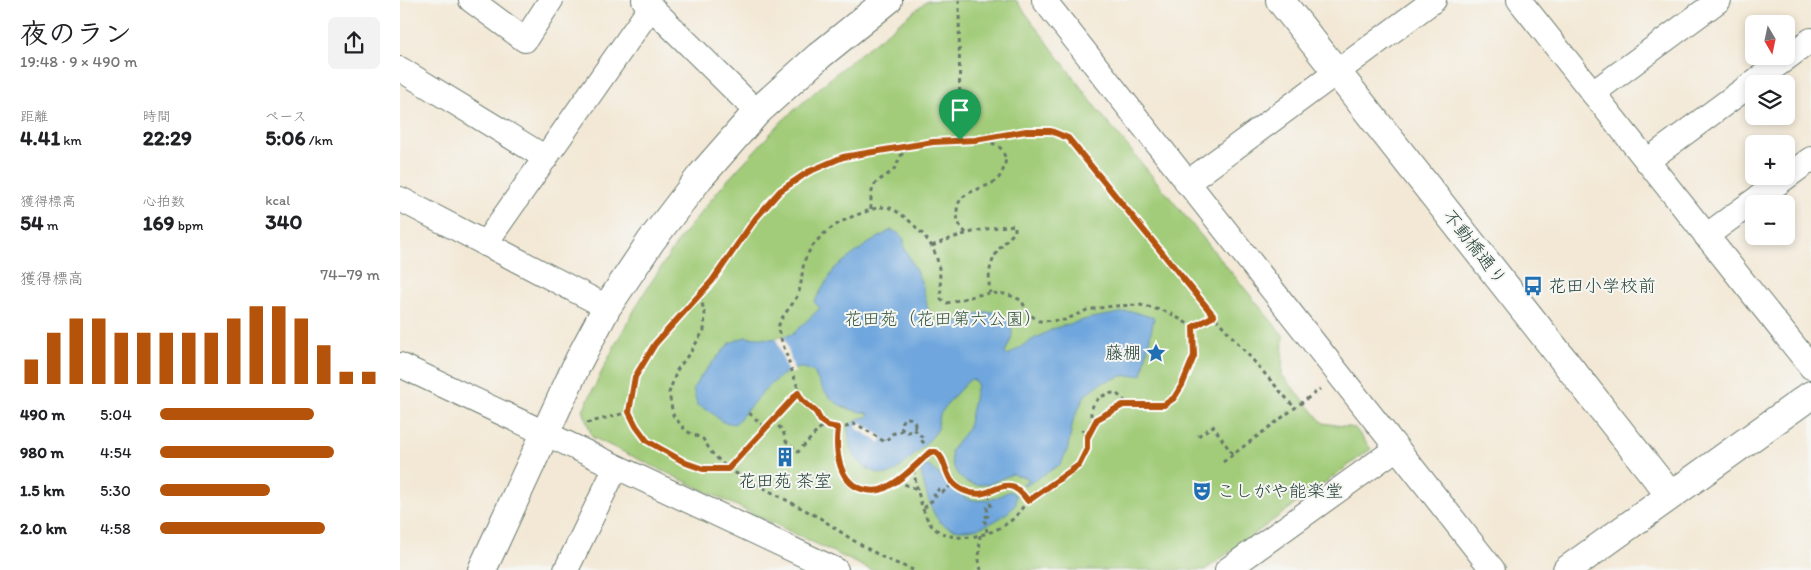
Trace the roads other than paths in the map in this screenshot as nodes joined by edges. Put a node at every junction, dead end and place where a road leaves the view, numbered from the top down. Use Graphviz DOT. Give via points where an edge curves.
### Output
graph roads {
  1 [pos="471,0"];
  2 [pos="552,0"];
  3 [pos="1044,0"];
  4 [pos="1280,0"];
  5 [pos="1434,0"];
  6 [pos="1519,0"];
  7 [pos="1719,0"];
  8 [pos="877,3"];
  9 [pos="648,4"];
  10 [pos="1811,40"];
  11 [pos="400,69"];
  12 [pos="1337,72"];
  13 [pos="1593,93"];
  14 [pos="757,112"];
  15 [pos="546,158"];
  16 [pos="1811,159"];
  17 [pos="1647,161"];
  18 [pos="1186,183"];
  19 [pos="400,199"];
  20 [pos="1706,236"];
  21 [pos="485,244"];
  22 [pos="606,307"];
  23 [pos="400,365"];
  24 [pos="1811,367"];
  25 [pos="1811,395"];
  26 [pos="545,434"];
  27 [pos="1397,448"];
  28 [pos="616,467"];
  29 [pos="1670,495"];
  30 [pos="482,570"];
  31 [pos="566,570"];
  32 [pos="836,570"];
  33 [pos="1227,570"];
  34 [pos="1493,570"];
  35 [pos="1567,570"];
  1 -- 2 [label="street" via="525,40"];
  3 -- 18 [label="street"];
  4 -- 12 [label="street, 不動橋通り"];
  5 -- 12 [label="street"];
  6 -- 13 [label="street"];
  7 -- 13 [label="street"];
  8 -- 14 [label="street"];
  9 -- 14 [label="street"];
  9 -- 15 [label="street"];
  10 -- 17 [label="street"];
  11 -- 15 [label="street"];
  12 -- 18 [label="street"];
  12 -- 29 [label="street, 不動橋通り"];
  13 -- 17 [label="street"];
  14 -- 22 [label="street" via="700,177"];
  15 -- 21 [label="street"];
  16 -- 20 [label="street"];
  17 -- 20 [label="street"];
  18 -- 27 [label="street"];
  19 -- 21 [label="street"];
  20 -- 24 [label="street"];
  21 -- 22 [label="street"];
  22 -- 26 [label="street"];
  23 -- 26 [label="street"];
  25 -- 29 [label="street"];
  26 -- 28 [label="street"];
  26 -- 30 [label="street"];
  27 -- 33 [label="street"];
  27 -- 34 [label="street"];
  28 -- 31 [label="street"];
  28 -- 32 [label="street"];
  29 -- 35 [label="street"];
}
